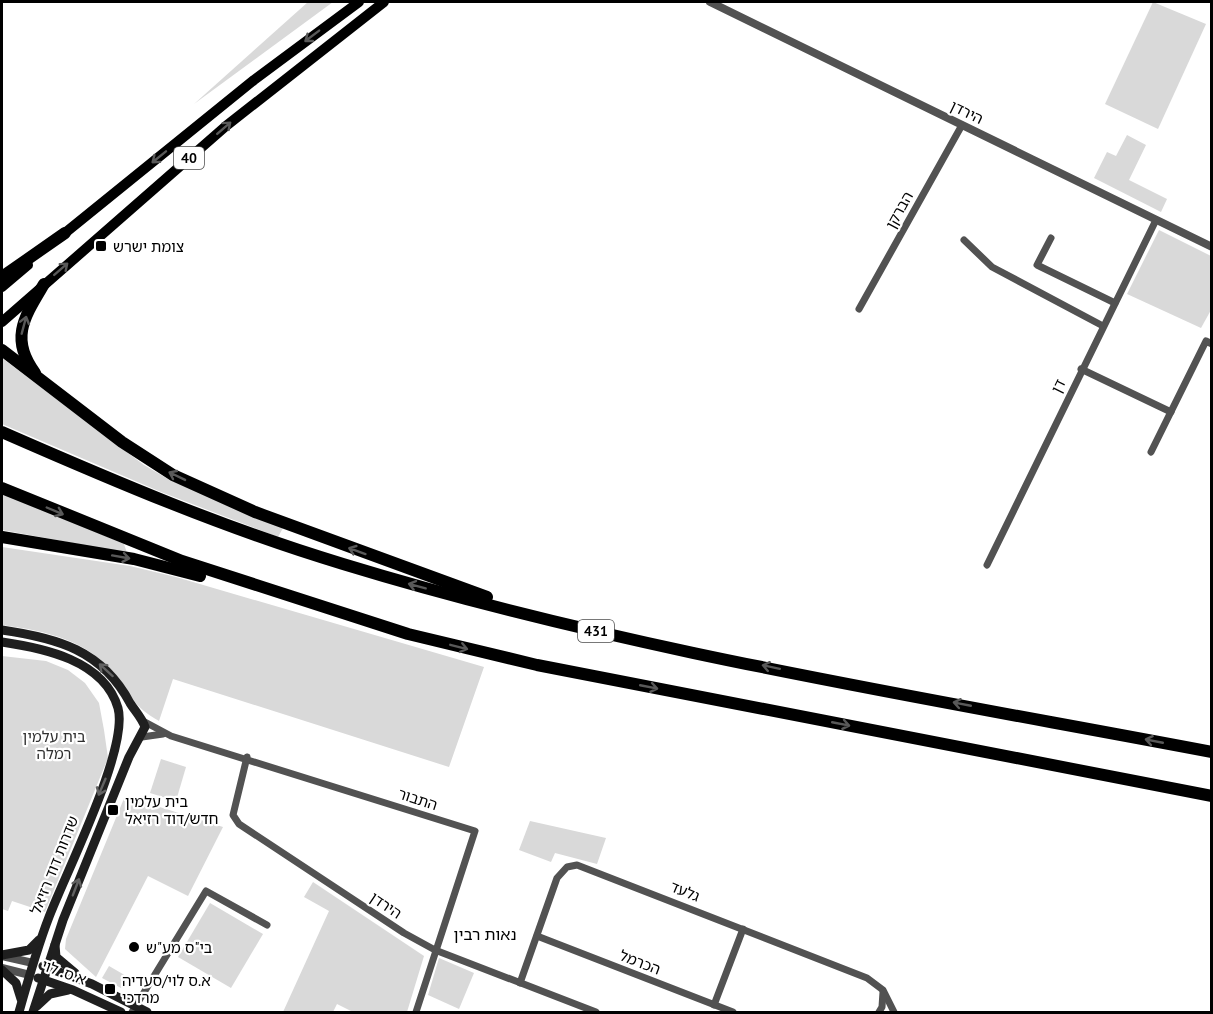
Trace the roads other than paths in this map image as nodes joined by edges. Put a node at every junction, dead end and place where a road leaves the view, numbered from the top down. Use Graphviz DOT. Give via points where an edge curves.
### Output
graph roads {
  1 [pos="359,2"];
  2 [pos="384,2"];
  3 [pos="710,2"];
  4 [pos="962,125"];
  5 [pos="1156,220"];
  6 [pos="64,233"];
  7 [pos="1051,238"];
  8 [pos="964,240"];
  9 [pos="1212,247"];
  10 [pos="2,277"];
  11 [pos="44,284"];
  12 [pos="2,287"];
  13 [pos="1115,303"];
  14 [pos="859,309"];
  15 [pos="2,322"];
  16 [pos="1103,326"];
  17 [pos="1212,344"];
  18 [pos="2,350"];
  19 [pos="1081,369"];
  20 [pos="73,404"];
  21 [pos="1171,412"];
  22 [pos="2,432"];
  23 [pos="1151,452"];
  24 [pos="2,488"];
  25 [pos="2,537"];
  26 [pos="987,565"];
  27 [pos="368,623"];
  28 [pos="571,625"];
  29 [pos="2,630"];
  30 [pos="2,642"];
  31 [pos="141,719"];
  32 [pos="119,726"];
  33 [pos="171,735"];
  34 [pos="140,738"];
  35 [pos="1212,752"];
  36 [pos="247,757"];
  37 [pos="1212,795"];
  38 [pos="267,925"];
  39 [pos="743,929"];
  40 [pos="43,933"];
  41 [pos="537,936"];
  42 [pos="54,941"];
  43 [pos="435,950"];
  44 [pos="2,955"];
  45 [pos="33,963"];
  46 [pos="46,967"];
  47 [pos="2,969"];
  48 [pos="30,975"];
  49 [pos="43,979"];
  50 [pos="86,982"];
  51 [pos="520,983"];
  52 [pos="73,990"];
  53 [pos="883,990"];
  54 [pos="22,1002"];
  55 [pos="714,1005"];
  56 [pos="134,1009"];
  57 [pos="33,1011"];
  58 [pos="19,1012"];
  59 [pos="121,1012"];
  60 [pos="147,1012"];
  61 [pos="416,1012"];
  62 [pos="596,1012"];
  63 [pos="733,1012"];
  64 [pos="879,1012"];
  65 [pos="894,1012"];
  1 -- 6 [label="highway, 40, one-way" via="254,80"];
  11 -- 2 [label="highway, 40, one-way" via="262,96"];
  3 -- 4 [label="street, הירדן"];
  4 -- 5 [label="street, הירדן"];
  4 -- 14 [label="street, הברקן"];
  5 -- 9 [label="street, הירדן"];
  5 -- 13 [label="street, דן"];
  6 -- 10 [label="highway"];
  6 -- 12 [label="highway, 40"];
  7 -- 13 [label="street" via="1037,265"];
  8 -- 16 [label="street" via="992,267"];
  11 -- 15 [label="highway, 40"];
  20 -- 11 [label="highway, one-way" via="38,377 23,352 21,330"];
  13 -- 16 [label="street, דן"];
  16 -- 19 [label="street, דן"];
  17 -- 21 [label="street" via="1206,341"];
  18 -- 20 [label="highway"];
  19 -- 21 [label="street"];
  19 -- 26 [label="street, דן"];
  28 -- 20 [label="highway, one-way" via="373,557 214,494 143,457"];
  21 -- 23 [label="street"];
  28 -- 22 [label="highway, 431, one-way" via="379,575 277,543 171,504"];
  24 -- 27 [label="highway, one-way" via="182,561"];
  25 -- 27 [label="highway, one-way" via="175,568"];
  27 -- 37 [label="highway, one-way" via="537,665"];
  35 -- 28 [label="highway, 431, one-way"];
  31 -- 29 [label="main road, one-way" via="116,679 92,659 49,638"];
  30 -- 32 [label="main road" via="45,650 85,669 113,697"];
  31 -- 32 [label="main road" via="131,715"];
  31 -- 33 [label="street, התבור"];
  31 -- 34 [label="main road" via="145,730"];
  32 -- 34 [label="main road" via="126,740"];
  32 -- 40 [label="main road, שדרות דוד רזיאל, one-way" via="112,763"];
  33 -- 34 [label="street, התבור"];
  33 -- 36 [label="street, התבור"];
  42 -- 34 [label="main road, שדרות דוד רזיאל, one-way"];
  36 -- 43 [label="street, הירדן" via="233,815 239,824"];
  36 -- 43 [label="street, התבור" via="475,831"];
  38 -- 56 [label="street" via="207,891"];
  39 -- 41 [label="street, גלעד" via="572,865 557,878"];
  39 -- 53 [label="street, גלעד" via="867,978"];
  39 -- 55 [label="street"];
  40 -- 44 [label="main road" via="29,950"];
  40 -- 45 [label="main road, שדרות דוד רזיאל"];
  41 -- 51 [label="street, גלעד"];
  41 -- 55 [label="street, הכרמל"];
  42 -- 46 [label="main road, שדרות דוד רזיאל"];
  42 -- 50 [label="main road" via="56,957"];
  43 -- 51 [label="street, הירדן"];
  43 -- 61 [label="street, התבור"];
  44 -- 45 [label="street"];
  45 -- 46 [label="main road, א.ס. לוי"];
  45 -- 48 [label="main road, שדרות דוד רזיאל"];
  46 -- 49 [label="main road, שדרות דוד רזיאל"];
  46 -- 50 [label="main road, א.ס. לוי"];
  47 -- 48 [label="street"];
  47 -- 54 [label="main road" via="16,983"];
  48 -- 49 [label="main road, א.ס. לוי"];
  48 -- 54 [label="main road, שדרות דוד רזיאל"];
  49 -- 52 [label="main road, א.ס. לוי"];
  49 -- 57 [label="main road, שדרות דוד רזיאל"];
  50 -- 56 [label="main road, א.ס. לוי"];
  51 -- 62 [label="street, הירדן"];
  52 -- 57 [label="main road" via="50,994"];
  52 -- 59 [label="main road, א.ס. לוי"];
  53 -- 64 [label="street"];
  53 -- 65 [label="street"];
  54 -- 58 [label="main road, שדרות דוד רזיאל"];
  55 -- 63 [label="street, הכרמל"];
  56 -- 60 [label="main road, א.ס. לוי"];
}
